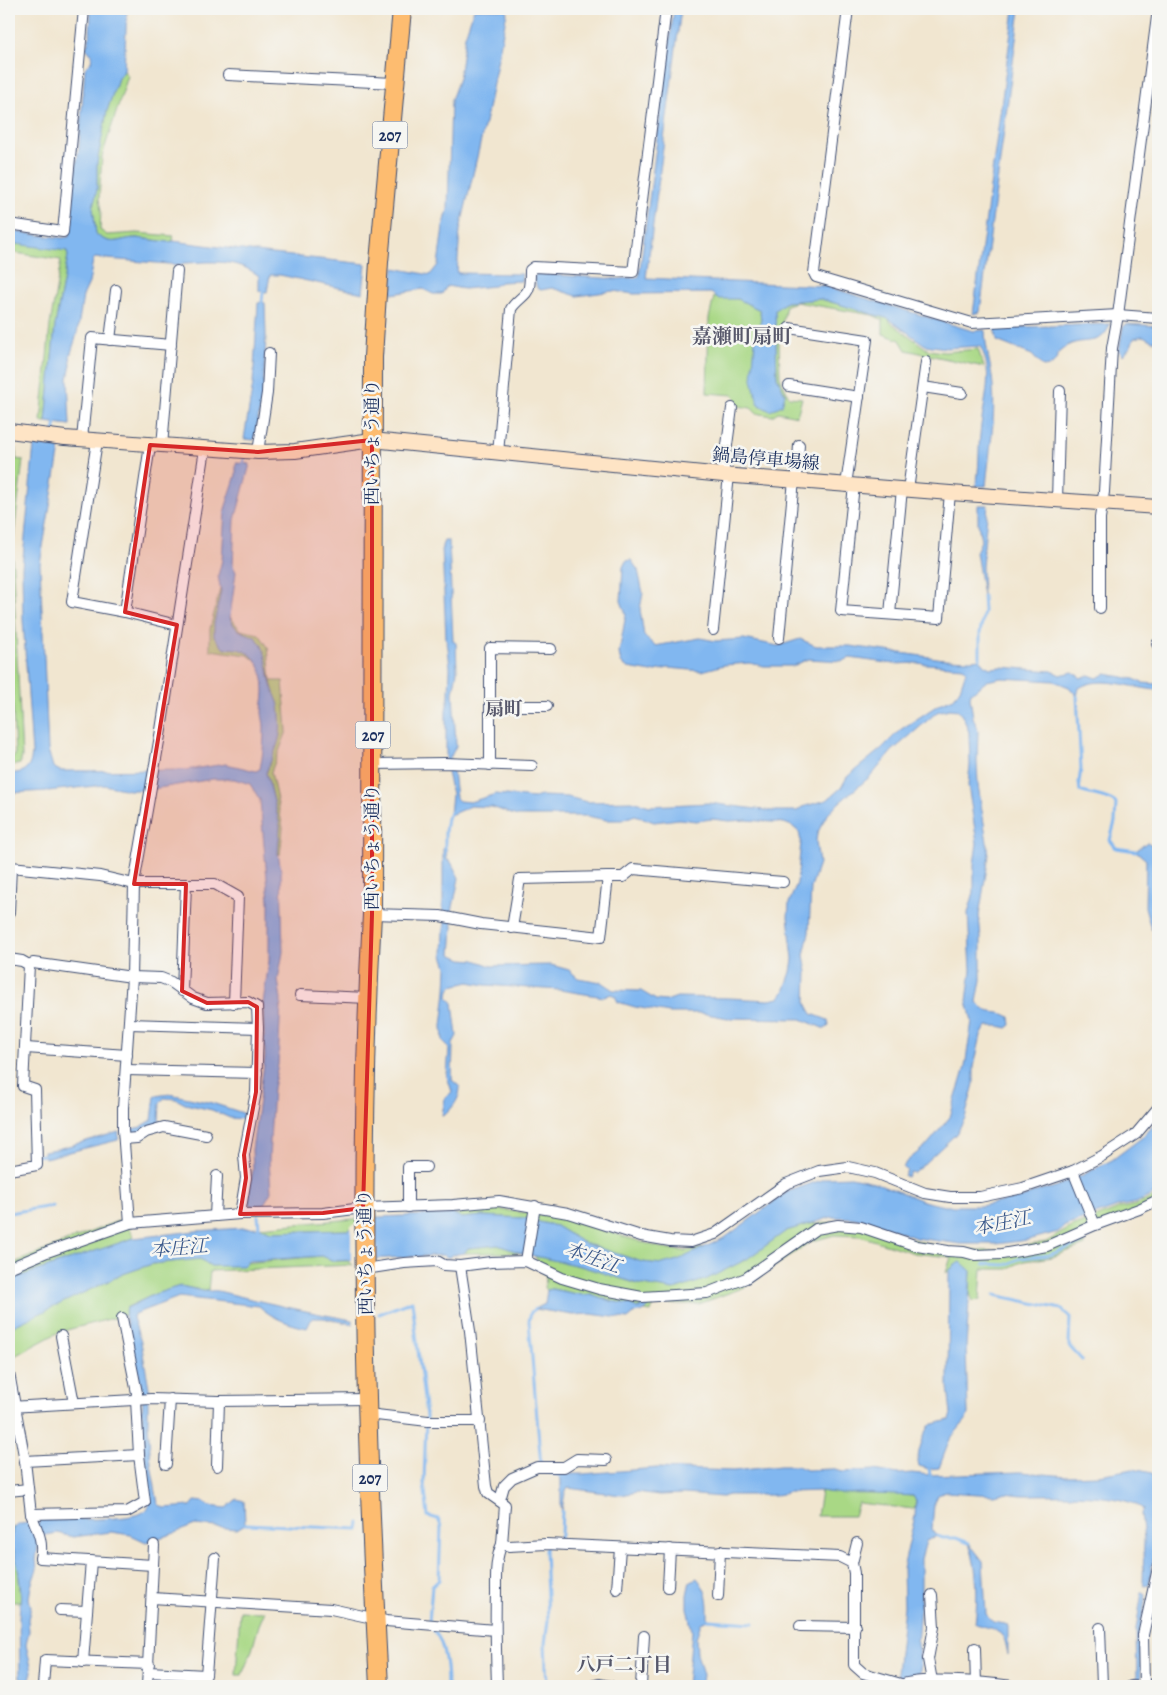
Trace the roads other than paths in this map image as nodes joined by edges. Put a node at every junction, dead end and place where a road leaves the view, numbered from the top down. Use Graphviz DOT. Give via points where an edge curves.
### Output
graph roads {
  1 [pos="84,9"];
  2 [pos="402,9"];
  3 [pos="666,9"];
  4 [pos="848,9"];
  5 [pos="1158,9"];
  6 [pos="228,74"];
  7 [pos="394,83"];
  8 [pos="9,224"];
  9 [pos="177,271"];
  10 [pos="116,290"];
  11 [pos="1118,315"];
  12 [pos="1158,318"];
  13 [pos="789,328"];
  14 [pos="110,340"];
  15 [pos="171,345"];
  16 [pos="269,353"];
  17 [pos="926,362"];
  18 [pos="789,386"];
  19 [pos="923,387"];
  20 [pos="1060,391"];
  21 [pos="962,393"];
  22 [pos="859,398"];
  23 [pos="732,408"];
  24 [pos="9,431"];
  25 [pos="82,440"];
  26 [pos="372,440"];
  27 [pos="97,441"];
  28 [pos="156,445"];
  29 [pos="799,445"];
  30 [pos="205,449"];
  31 [pos="258,452"];
  32 [pos="498,453"];
  33 [pos="726,475"];
  34 [pos="794,480"];
  35 [pos="850,485"];
  36 [pos="905,490"];
  37 [pos="950,493"];
  38 [pos="1057,501"];
  39 [pos="1102,504"];
  40 [pos="1158,507"];
  41 [pos="1100,608"];
  42 [pos="126,612"];
  43 [pos="890,614"];
  44 [pos="177,625"];
  45 [pos="713,630"];
  46 [pos="779,638"];
  47 [pos="551,649"];
  48 [pos="490,706"];
  49 [pos="547,706"];
  50 [pos="373,764"];
  51 [pos="490,765"];
  52 [pos="532,766"];
  53 [pos="608,877"];
  54 [pos="783,882"];
  55 [pos="134,884"];
  56 [pos="186,884"];
  57 [pos="9,912"];
  58 [pos="372,914"];
  59 [pos="9,920"];
  60 [pos="512,928"];
  61 [pos="9,959"];
  62 [pos="29,965"];
  63 [pos="132,977"];
  64 [pos="182,991"];
  65 [pos="300,995"];
  66 [pos="368,998"];
  67 [pos="234,1003"];
  68 [pos="129,1024"];
  69 [pos="258,1028"];
  70 [pos="26,1048"];
  71 [pos="127,1055"];
  72 [pos="126,1070"];
  73 [pos="257,1073"];
  74 [pos="1158,1108"];
  75 [pos="124,1135"];
  76 [pos="206,1135"];
  77 [pos="426,1167"];
  78 [pos="9,1170"];
  79 [pos="1073,1171"];
  80 [pos="217,1176"];
  81 [pos="1158,1200"];
  82 [pos="535,1206"];
  83 [pos="408,1207"];
  84 [pos="363,1208"];
  85 [pos="245,1214"];
  86 [pos="214,1216"];
  87 [pos="130,1223"];
  88 [pos="1095,1224"];
  89 [pos="526,1262"];
  90 [pos="460,1266"];
  91 [pos="9,1268"];
  92 [pos="365,1269"];
  93 [pos="122,1318"];
  94 [pos="61,1336"];
  95 [pos="9,1373"];
  96 [pos="142,1399"];
  97 [pos="170,1400"];
  98 [pos="219,1401"];
  99 [pos="74,1403"];
  100 [pos="12,1407"];
  101 [pos="368,1407"];
  102 [pos="480,1421"];
  103 [pos="140,1455"];
  104 [pos="606,1460"];
  105 [pos="25,1461"];
  106 [pos="166,1464"];
  107 [pos="217,1466"];
  108 [pos="28,1489"];
  109 [pos="9,1491"];
  110 [pos="500,1500"];
  111 [pos="33,1518"];
  112 [pos="857,1543"];
  113 [pos="502,1544"];
  114 [pos="154,1545"];
  115 [pos="620,1548"];
  116 [pos="670,1549"];
  117 [pos="720,1552"];
  118 [pos="215,1558"];
  119 [pos="90,1561"];
  120 [pos="852,1563"];
  121 [pos="153,1565"];
  122 [pos="1158,1572"];
  123 [pos="668,1587"];
  124 [pos="617,1589"];
  125 [pos="932,1595"];
  126 [pos="718,1596"];
  127 [pos="152,1598"];
  128 [pos="211,1601"];
  129 [pos="60,1610"];
  130 [pos="87,1611"];
  131 [pos="375,1617"];
  132 [pos="800,1626"];
  133 [pos="854,1627"];
  134 [pos="1100,1628"];
  135 [pos="495,1630"];
  136 [pos="644,1636"];
  137 [pos="975,1648"];
  138 [pos="83,1662"];
  139 [pos="149,1668"];
  140 [pos="932,1680"];
  141 [pos="906,1683"];
  142 [pos="976,1685"];
  143 [pos="43,1686"];
  144 [pos="147,1686"];
  145 [pos="379,1686"];
  146 [pos="497,1686"];
  147 [pos="591,1686"];
  148 [pos="610,1686"];
  149 [pos="641,1686"];
  150 [pos="1012,1686"];
  151 [pos="1102,1686"];
  152 [pos="1131,1686"];
  153 [pos="1144,1686"];
  154 [pos="1158,1686"];
  1 -- 8 [label="street" via="63,232"];
  2 -- 7 [label="highway, 西いちょう通り / 207"];
  3 -- 32 [label="street" via="633,272 530,270 527,293 511,308"];
  4 -- 11 [label="street" via="816,277 972,323"];
  5 -- 11 [label="street"];
  6 -- 7 [label="street"];
  7 -- 26 [label="highway, 西いちょう通り / 207" via="373,357"];
  9 -- 15 [label="street"];
  10 -- 14 [label="street"];
  11 -- 12 [label="street"];
  11 -- 39 [label="street" via="1112,348"];
  13 -- 22 [label="street" via="867,340"];
  14 -- 15 [label="street"];
  14 -- 25 [label="street" via="92,338"];
  15 -- 28 [label="street"];
  16 -- 31 [label="street"];
  17 -- 19 [label="street"];
  18 -- 22 [label="street"];
  19 -- 21 [label="street"];
  19 -- 36 [label="street"];
  20 -- 38 [label="street"];
  22 -- 35 [label="street"];
  23 -- 33 [label="street"];
  24 -- 25 [label="main road, 鍋島停車場線"];
  25 -- 27 [label="main road, 鍋島停車場線"];
  26 -- 31 [label="main road, 鍋島停車場線" via="295,451"];
  26 -- 32 [label="main road, 鍋島停車場線"];
  26 -- 50 [label="highway, 西いちょう通り / 207"];
  27 -- 28 [label="main road, 鍋島停車場線"];
  27 -- 42 [label="street" via="72,602"];
  28 -- 30 [label="main road, 鍋島停車場線"];
  28 -- 42 [label="street"];
  29 -- 34 [label="street"];
  30 -- 31 [label="main road, 鍋島停車場線"];
  30 -- 44 [label="street"];
  32 -- 33 [label="main road, 鍋島停車場線"];
  33 -- 34 [label="main road, 鍋島停車場線"];
  33 -- 45 [label="street"];
  34 -- 35 [label="main road, 鍋島停車場線"];
  34 -- 46 [label="street"];
  35 -- 36 [label="main road, 鍋島停車場線"];
  35 -- 43 [label="street" via="841,611"];
  36 -- 37 [label="main road, 鍋島停車場線"];
  36 -- 43 [label="street"];
  37 -- 38 [label="main road, 鍋島停車場線"];
  37 -- 43 [label="street" via="939,618"];
  38 -- 39 [label="main road, 鍋島停車場線"];
  39 -- 40 [label="main road, 鍋島停車場線"];
  39 -- 41 [label="street"];
  42 -- 44 [label="street"];
  44 -- 55 [label="street"];
  47 -- 48 [label="street" via="490,648"];
  48 -- 49 [label="street"];
  48 -- 51 [label="street"];
  50 -- 51 [label="street"];
  50 -- 58 [label="highway, 西いちょう通り / 207"];
  51 -- 52 [label="street"];
  53 -- 54 [label="street" via="624,877 633,869"];
  53 -- 60 [label="street" via="520,879"];
  53 -- 60 [label="street" via="601,937"];
  55 -- 56 [label="street"];
  55 -- 57 [label="street" via="100,876 11,867"];
  55 -- 63 [label="street"];
  56 -- 64 [label="street"];
  56 -- 67 [label="street" via="215,884 238,897"];
  57 -- 59 [label="street"];
  58 -- 60 [label="street" via="440,916"];
  58 -- 66 [label="highway, 西いちょう通り / 207"];
  61 -- 62 [label="street"];
  62 -- 63 [label="street" via="33,962"];
  62 -- 70 [label="street"];
  63 -- 64 [label="street" via="161,978"];
  63 -- 68 [label="street"];
  64 -- 67 [label="street" via="207,1003"];
  65 -- 66 [label="street"];
  66 -- 84 [label="highway, 西いちょう通り / 207"];
  67 -- 69 [label="street" via="248,1002 256,1007"];
  68 -- 69 [label="street"];
  68 -- 71 [label="street"];
  69 -- 73 [label="street"];
  70 -- 71 [label="street"];
  70 -- 78 [label="street" via="23,1086 35,1090 37,1166"];
  71 -- 72 [label="street"];
  72 -- 73 [label="street"];
  72 -- 75 [label="street"];
  73 -- 85 [label="street" via="244,1155"];
  74 -- 79 [label="street" via="1136,1134"];
  75 -- 76 [label="street" via="137,1138 164,1127"];
  75 -- 87 [label="street"];
  77 -- 83 [label="street" via="408,1167"];
  79 -- 82 [label="street" via="1023,1188 980,1197 950,1197 925,1193 848,1167 819,1171 786,1184 715,1234 691,1242 640,1236"];
  79 -- 88 [label="street"];
  80 -- 86 [label="street"];
  81 -- 88 [label="street"];
  82 -- 83 [label="street" via="499,1201"];
  82 -- 89 [label="street"];
  83 -- 84 [label="street"];
  84 -- 85 [label="street" via="323,1213"];
  84 -- 92 [label="highway, 西いちょう通り / 207"];
  85 -- 86 [label="street"];
  86 -- 87 [label="street"];
  87 -- 91 [label="street"];
  88 -- 89 [label="street" via="1047,1246 975,1255 918,1246 861,1227 838,1225 816,1229 746,1278 706,1293 642,1297 562,1278"];
  89 -- 90 [label="street"];
  90 -- 92 [label="street" via="437,1261"];
  90 -- 102 [label="street"];
  92 -- 101 [label="highway, 西いちょう通り / 207"];
  93 -- 96 [label="street" via="137,1393"];
  94 -- 99 [label="street"];
  95 -- 100 [label="street"];
  96 -- 97 [label="street"];
  96 -- 99 [label="street"];
  96 -- 103 [label="street"];
  97 -- 98 [label="street"];
  97 -- 106 [label="street"];
  98 -- 101 [label="street"];
  98 -- 107 [label="street"];
  99 -- 100 [label="street"];
  100 -- 105 [label="street"];
  101 -- 102 [label="street" via="426,1420"];
  101 -- 131 [label="highway, 西いちょう通り / 207"];
  102 -- 110 [label="street" via="486,1486 488,1493"];
  103 -- 105 [label="street"];
  103 -- 111 [label="street" via="145,1502 127,1512"];
  104 -- 110 [label="street" via="577,1459 564,1467 540,1467 512,1478 504,1486"];
  105 -- 108 [label="street"];
  108 -- 109 [label="street"];
  108 -- 111 [label="street"];
  110 -- 113 [label="street" via="505,1505"];
  111 -- 119 [label="street" via="40,1536 40,1558"];
  112 -- 120 [label="street"];
  113 -- 115 [label="street"];
  113 -- 135 [label="street" via="496,1573"];
  114 -- 121 [label="street"];
  115 -- 116 [label="street"];
  115 -- 124 [label="street"];
  116 -- 117 [label="street"];
  116 -- 123 [label="street"];
  117 -- 120 [label="street" via="840,1557"];
  117 -- 126 [label="street"];
  118 -- 128 [label="street"];
  119 -- 121 [label="street"];
  119 -- 130 [label="street"];
  120 -- 133 [label="street"];
  121 -- 127 [label="street"];
  122 -- 153 [label="street" via="1143,1635"];
  125 -- 140 [label="street" via="934,1627 928,1659"];
  127 -- 128 [label="street"];
  127 -- 139 [label="street"];
  128 -- 131 [label="street" via="331,1609"];
  128 -- 139 [label="street" via="206,1675"];
  129 -- 130 [label="street"];
  130 -- 138 [label="street"];
  131 -- 135 [label="street" via="431,1626"];
  131 -- 145 [label="highway, 西いちょう通り / 207"];
  132 -- 133 [label="street"];
  133 -- 141 [label="street" via="854,1665 863,1673"];
  134 -- 151 [label="street"];
  135 -- 146 [label="street"];
  136 -- 149 [label="street"];
  137 -- 142 [label="street"];
  138 -- 139 [label="street"];
  138 -- 143 [label="street" via="45,1660"];
  139 -- 144 [label="street"];
  140 -- 141 [label="street"];
  140 -- 142 [label="street"];
  142 -- 150 [label="street"];
  147 -- 148 [label="street"];
  152 -- 153 [label="street"];
  153 -- 154 [label="street"];
}
